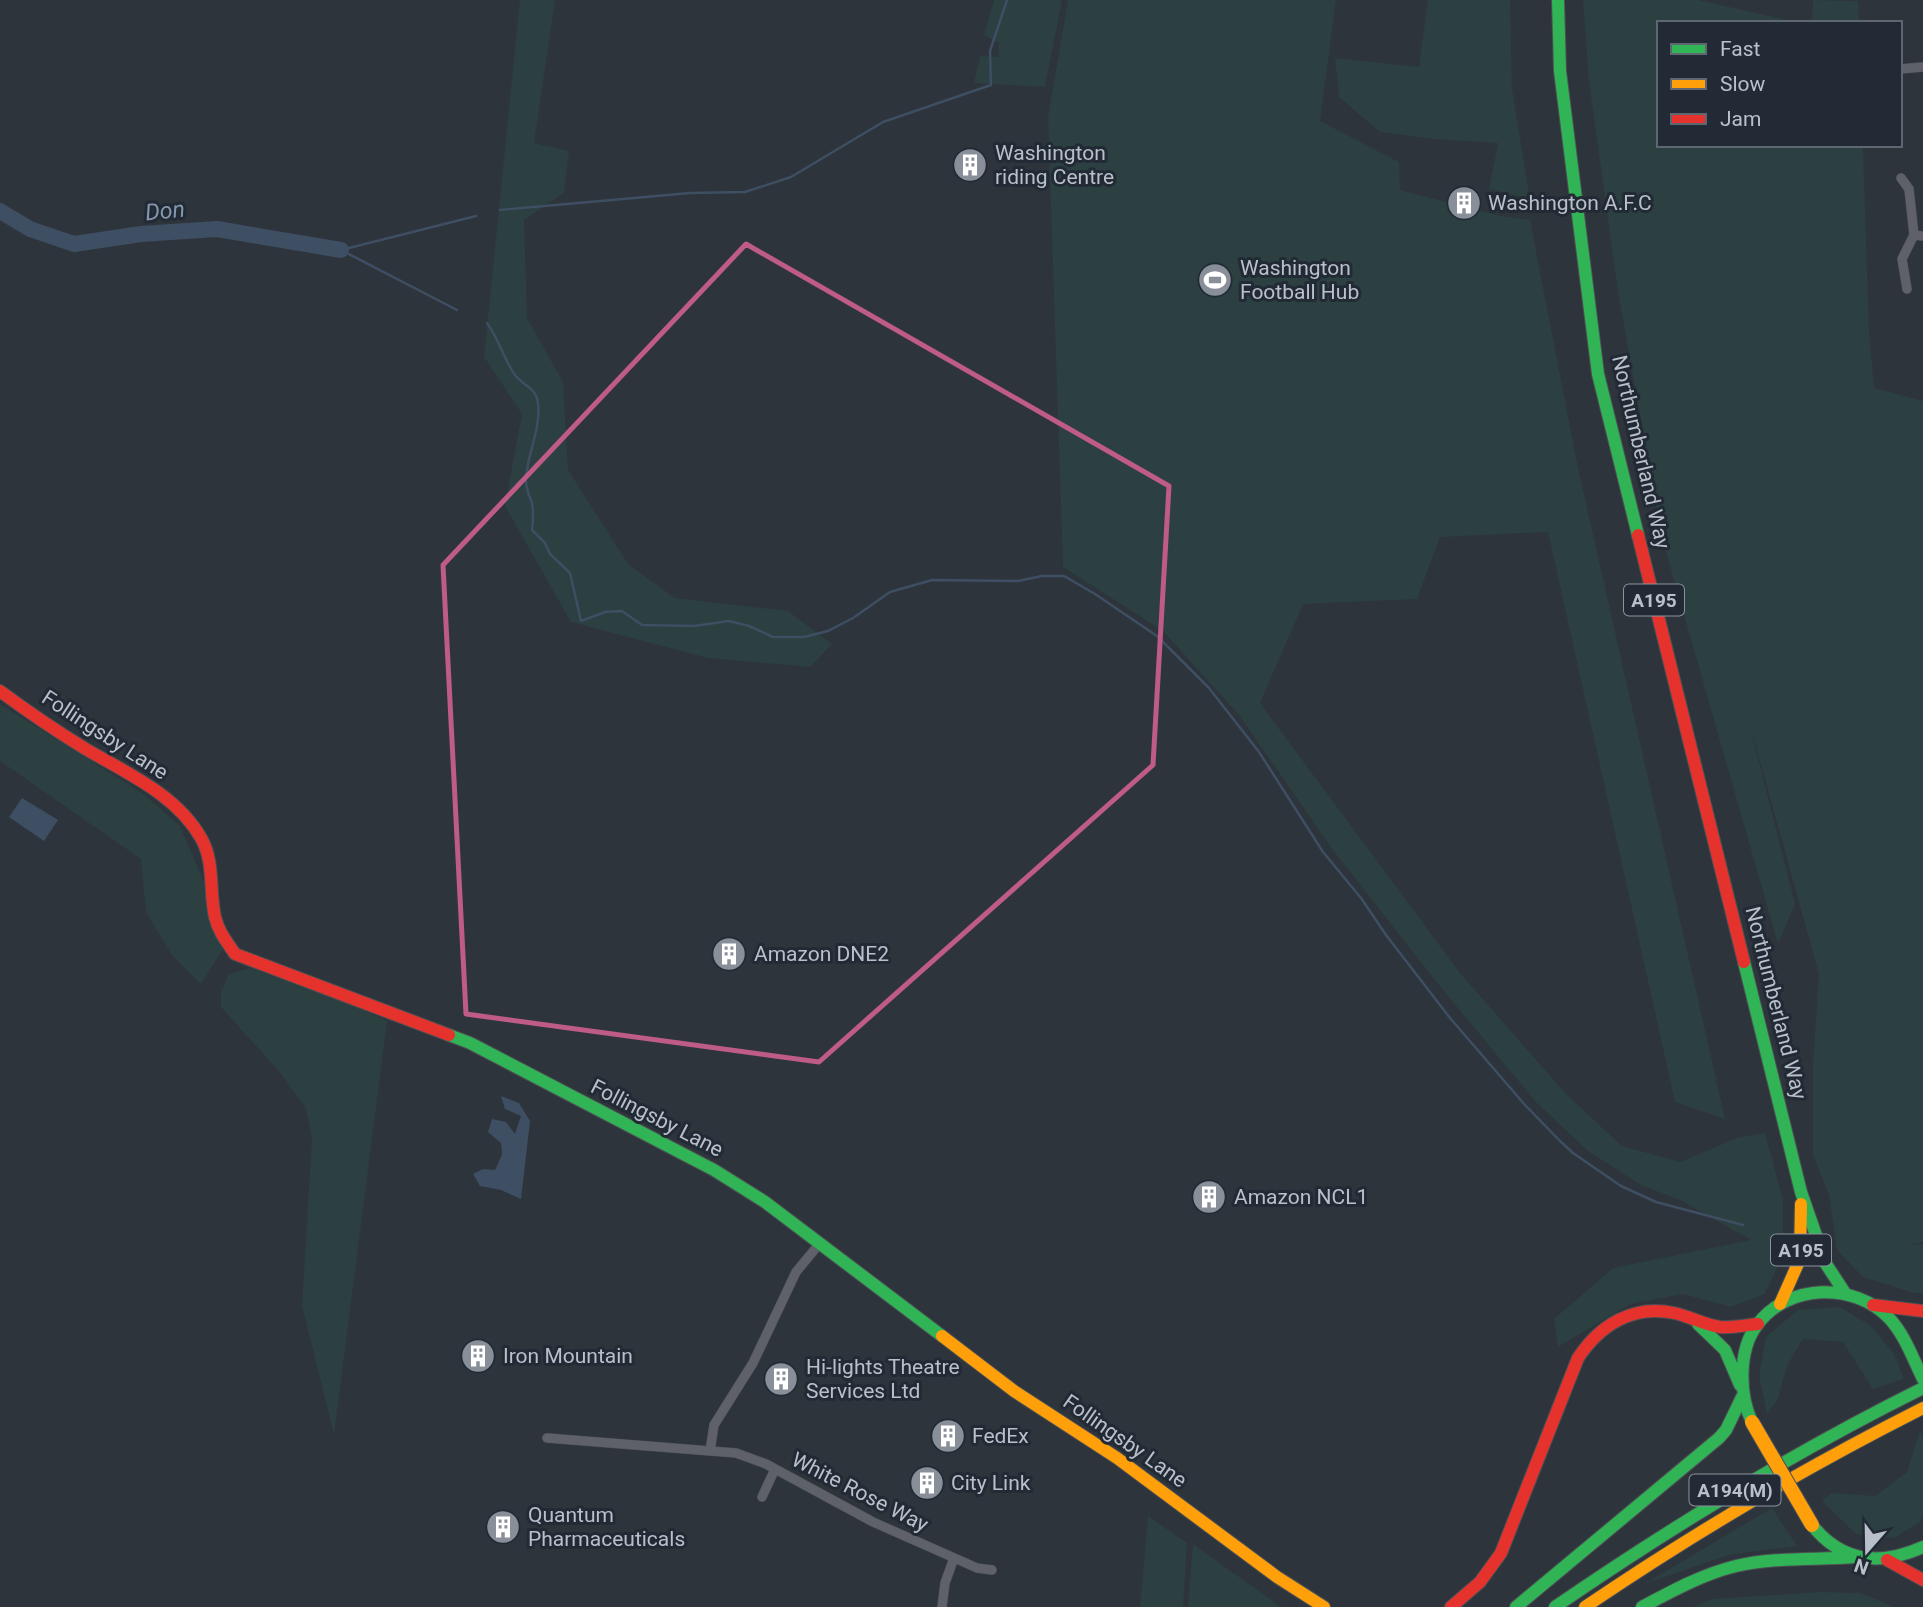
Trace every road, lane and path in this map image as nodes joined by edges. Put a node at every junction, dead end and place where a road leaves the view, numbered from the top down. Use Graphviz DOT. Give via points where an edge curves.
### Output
graph roads {
  1 [pos="1558,0"];
  2 [pos="1923,67"];
  3 [pos="1902,69"];
  4 [pos="1901,178"];
  5 [pos="1919,236"];
  6 [pos="1907,289"];
  7 [pos="0,691"];
  8 [pos="1801,1192"];
  9 [pos="820,1242"];
  10 [pos="1845,1293"];
  11 [pos="1780,1304"];
  12 [pos="1872,1304"];
  13 [pos="1923,1311"];
  14 [pos="1692,1319"];
  15 [pos="1758,1324"];
  16 [pos="1923,1378"];
  17 [pos="1923,1388"];
  18 [pos="1741,1391"];
  19 [pos="1923,1408"];
  20 [pos="547,1438"];
  21 [pos="710,1451"];
  22 [pos="775,1469"];
  23 [pos="762,1497"];
  24 [pos="1923,1547"];
  25 [pos="1855,1557"];
  26 [pos="954,1558"];
  27 [pos="1887,1560"];
  28 [pos="992,1570"];
  29 [pos="1923,1580"];
  30 [pos="942,1607"];
  31 [pos="1324,1607"];
  32 [pos="1451,1607"];
  33 [pos="1516,1607"];
  34 [pos="1555,1607"];
  35 [pos="1585,1607"];
  36 [pos="1642,1607"];
  1 -- 8 [label="main road, Northumberland Way / A195" via="1560,71 1598,374"];
  2 -- 3 [label="street"];
  4 -- 5 [label="street" via="1909,189"];
  5 -- 6 [label="street" via="1902,259"];
  7 -- 9 [label="main road, Follingsby Lane" via="149,786 190,820 211,869 214,915 235,954 470,1043 714,1170"];
  8 -- 10 [label="main road, Northumberland Way / A195" via="1826,1264"];
  8 -- 11 [label="main road, Northumberland Way / A195" via="1801,1259"];
  9 -- 21 [label="street" via="796,1272 753,1363 714,1425"];
  9 -- 31 [label="main road, Follingsby Lane" via="1014,1391 1117,1458"];
  10 -- 11 [label="main road" via="1815,1292"];
  10 -- 12 [label="main road"];
  11 -- 15 [label="main road"];
  12 -- 13 [label="main road"];
  12 -- 16 [label="main road" via="1890,1319"];
  14 -- 15 [label="main road" via="1725,1327"];
  14 -- 18 [label="main road" via="1727,1352"];
  14 -- 32 [label="main road" via="1674,1312 1639,1312 1604,1326 1586,1344 1501,1553 1480,1581"];
  15 -- 18 [label="main road" via="1751,1336"];
  17 -- 34 [label="main road, A194(M)" via="1844,1426 1702,1509"];
  18 -- 25 [label="main road, bridge" via="1752,1422 1812,1525 1836,1548"];
  18 -- 33 [label="main road, A194(M)" via="1719,1438"];
  19 -- 35 [label="main road, A194(M)" via="1768,1488"];
  20 -- 21 [label="street, White Rose Way"];
  21 -- 22 [label="street, White Rose Way" via="736,1453"];
  22 -- 23 [label="street"];
  22 -- 26 [label="street, White Rose Way" via="873,1522"];
  24 -- 27 [label="main road"];
  25 -- 27 [label="main road"];
  25 -- 36 [label="main road" via="1737,1566 1696,1579"];
  26 -- 28 [label="street, White Rose Way"];
  26 -- 30 [label="street"];
  27 -- 29 [label="main road"];
}
